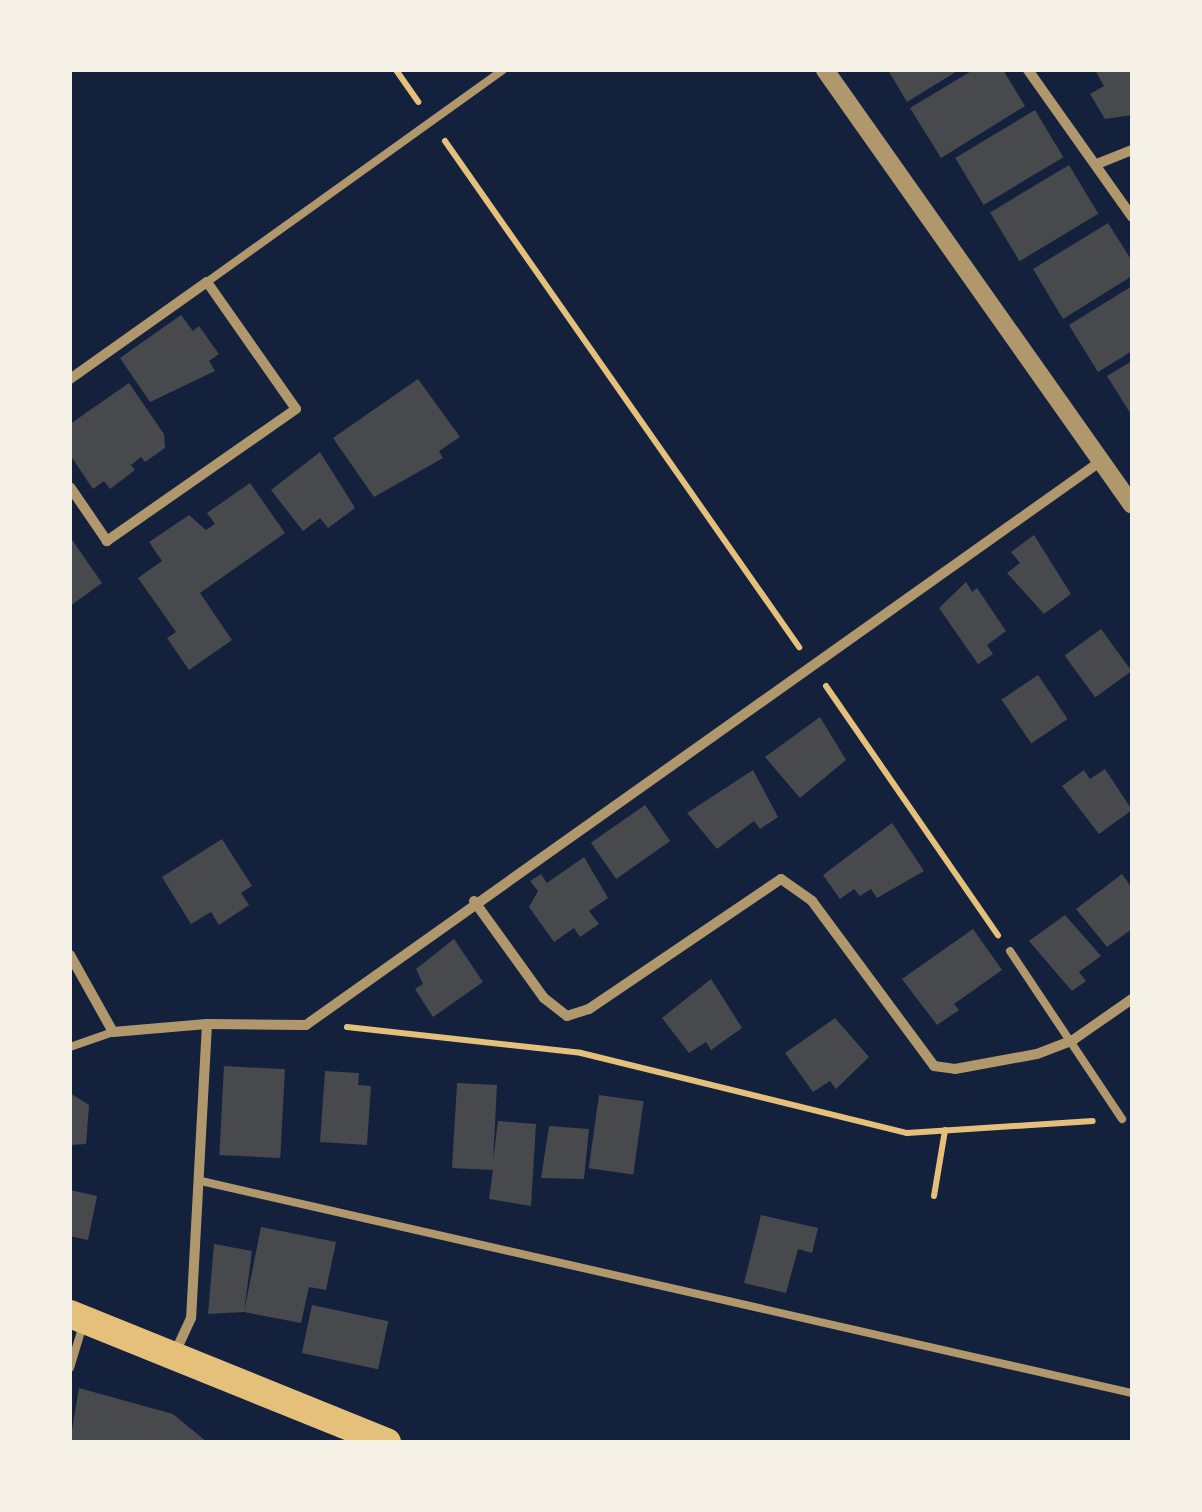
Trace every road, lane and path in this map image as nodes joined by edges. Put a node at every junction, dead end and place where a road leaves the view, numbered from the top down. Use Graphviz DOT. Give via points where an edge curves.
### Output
graph roads {
  1 [pos="396,70"];
  2 [pos="503,70"];
  3 [pos="825,70"];
  4 [pos="1028,70"];
  5 [pos="433,123"];
  6 [pos="1132,150"];
  7 [pos="1096,164"];
  8 [pos="1132,217"];
  9 [pos="208,282"];
  10 [pos="70,379"];
  11 [pos="1100,460"];
  12 [pos="70,487"];
  13 [pos="1132,505"];
  14 [pos="810,662"];
  15 [pos="474,901"];
  16 [pos="1010,952"];
  17 [pos="70,955"];
  18 [pos="1132,999"];
  19 [pos="207,1024"];
  20 [pos="306,1025"];
  21 [pos="113,1032"];
  22 [pos="1073,1040"];
  23 [pos="70,1047"];
  24 [pos="1122,1120"];
  25 [pos="944,1130"];
  26 [pos="202,1181"];
  27 [pos="934,1196"];
  28 [pos="77,1317"];
  29 [pos="174,1356"];
  30 [pos="70,1368"];
  31 [pos="1132,1392"];
  32 [pos="386,1442"];
  1 -- 5 [label="path"];
  2 -- 5 [label="lane"];
  3 -- 11 [label="street"];
  4 -- 7 [label="street"];
  5 -- 9 [label="lane"];
  5 -- 14 [label="path"];
  6 -- 7 [label="street"];
  7 -- 8 [label="street"];
  9 -- 10 [label="street"];
  9 -- 12 [label="street" via="296,409 107,541"];
  11 -- 13 [label="street"];
  11 -- 14 [label="street"];
  14 -- 15 [label="street"];
  14 -- 16 [label="path"];
  15 -- 20 [label="street"];
  15 -- 22 [label="street" via="544,998 567,1016 589,1009 781,879 812,901 934,1066 971,1066"];
  16 -- 22 [label="lane"];
  17 -- 21 [label="street"];
  18 -- 22 [label="street"];
  19 -- 20 [label="street"];
  19 -- 21 [label="street"];
  19 -- 26 [label="street"];
  20 -- 25 [label="path" via="582,1053 907,1133"];
  21 -- 23 [label="lane"];
  22 -- 24 [label="lane"];
  24 -- 25 [label="path"];
  25 -- 27 [label="path"];
  26 -- 29 [label="street" via="191,1318"];
  26 -- 31 [label="lane"];
  28 -- 29 [label="highway"];
  28 -- 30 [label="lane"];
  29 -- 32 [label="highway"];
}
